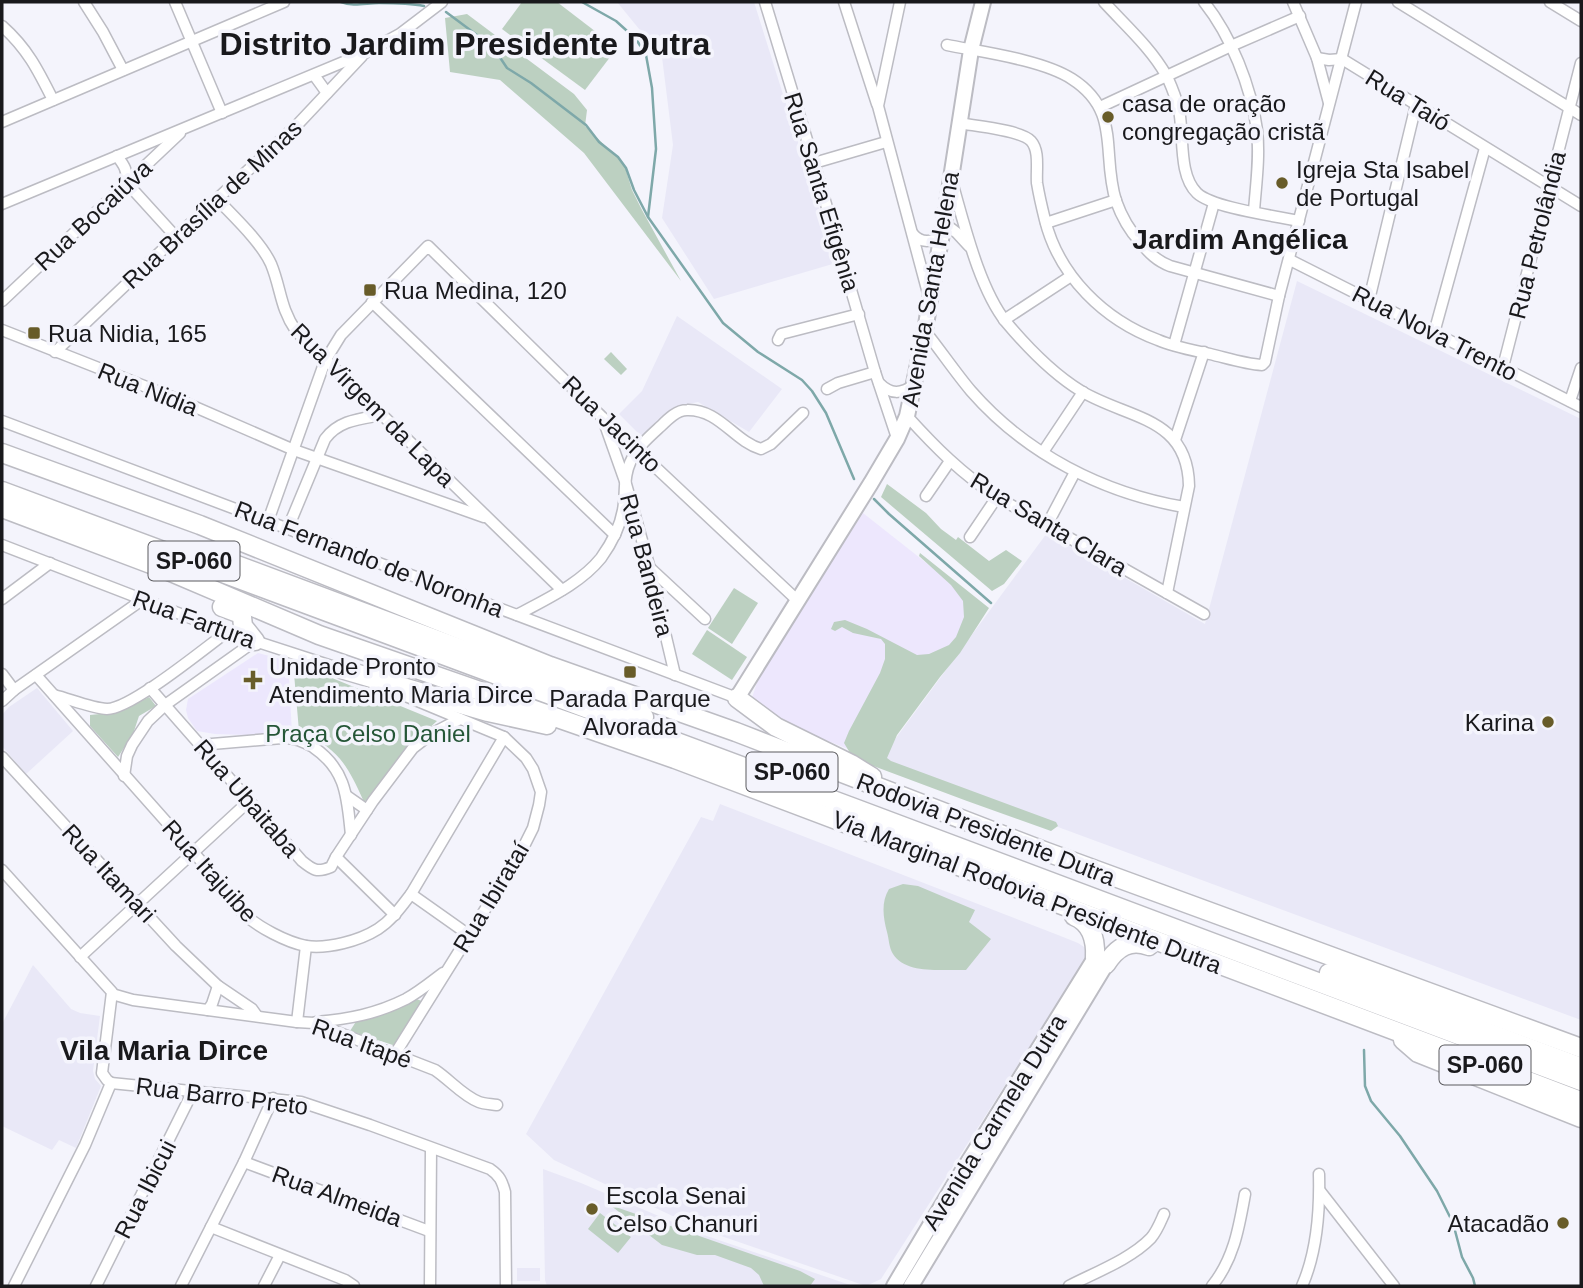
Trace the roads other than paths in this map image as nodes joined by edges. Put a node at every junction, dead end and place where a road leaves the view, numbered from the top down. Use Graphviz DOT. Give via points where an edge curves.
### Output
graph roads {
  1 [pos="84,2"];
  2 [pos="175,2"];
  3 [pos="284,2"];
  4 [pos="442,2"];
  5 [pos="765,2"];
  6 [pos="844,2"];
  7 [pos="900,2"];
  8 [pos="982,2"];
  9 [pos="1104,2"];
  10 [pos="1204,2"];
  11 [pos="1293,2"];
  12 [pos="1356,2"];
  13 [pos="1398,2"];
  14 [pos="1550,2"];
  15 [pos="1300,16"];
  16 [pos="1581,21"];
  17 [pos="2,26"];
  18 [pos="191,42"];
  19 [pos="947,45"];
  20 [pos="1231,46"];
  21 [pos="971,50"];
  22 [pos="365,53"];
  23 [pos="1317,58"];
  24 [pos="1342,59"];
  25 [pos="1581,63"];
  26 [pos="123,70"];
  27 [pos="314,75"];
  28 [pos="1166,76"];
  29 [pos="327,93"];
  30 [pos="53,100"];
  31 [pos="1416,105"];
  32 [pos="878,106"];
  33 [pos="1329,106"];
  34 [pos="1100,107"];
  35 [pos="1569,107"];
  36 [pos="222,113"];
  37 [pos="1581,115"];
  38 [pos="2,122"];
  39 [pos="959,123"];
  40 [pos="184,130"];
  41 [pos="886,142"];
  42 [pos="1485,148"];
  43 [pos="117,156"];
  44 [pos="814,163"];
  45 [pos="951,179"];
  46 [pos="126,183"];
  47 [pos="1549,186"];
  48 [pos="217,199"];
  49 [pos="1116,200"];
  50 [pos="1214,203"];
  51 [pos="2,204"];
  52 [pos="1581,206"];
  53 [pos="1254,211"];
  54 [pos="1299,221"];
  55 [pos="1046,223"];
  56 [pos="943,229"];
  57 [pos="911,230"];
  58 [pos="176,237"];
  59 [pos="972,249"];
  60 [pos="1290,260"];
  61 [pos="1194,274"];
  62 [pos="1071,276"];
  63 [pos="1279,296"];
  64 [pos="930,300"];
  65 [pos="1369,300"];
  66 [pos="2,301"];
  67 [pos="372,302"];
  68 [pos="859,313"];
  69 [pos="1004,320"];
  70 [pos="2,330"];
  71 [pos="925,331"];
  72 [pos="1434,333"];
  73 [pos="778,340"];
  74 [pos="1174,345"];
  75 [pos="55,352"];
  76 [pos="1204,352"];
  77 [pos="920,356"];
  78 [pos="325,360"];
  79 [pos="948,360"];
  80 [pos="1503,367"];
  81 [pos="1581,368"];
  82 [pos="875,372"];
  83 [pos="879,383"];
  84 [pos="915,385"];
  85 [pos="827,389"];
  86 [pos="1083,392"];
  87 [pos="1570,401"];
  88 [pos="1581,407"];
  89 [pos="803,413"];
  90 [pos="382,415"];
  91 [pos="907,416"];
  92 [pos="603,417"];
  93 [pos="2,421"];
  94 [pos="897,439"];
  95 [pos="1175,440"];
  96 [pos="638,449"];
  97 [pos="294,450"];
  98 [pos="2,452"];
  99 [pos="1043,452"];
  100 [pos="317,458"];
  101 [pos="950,461"];
  102 [pos="1075,472"];
  103 [pos="2,479"];
  104 [pos="626,484"];
  105 [pos="2,491"];
  106 [pos="926,496"];
  107 [pos="997,497"];
  108 [pos="1184,507"];
  109 [pos="2,508"];
  110 [pos="488,519"];
  111 [pos="268,521"];
  112 [pos="1046,525"];
  113 [pos="288,528"];
  114 [pos="615,535"];
  115 [pos="970,537"];
  116 [pos="2,545"];
  117 [pos="140,560"];
  118 [pos="50,563"];
  119 [pos="649,568"];
  120 [pos="562,590"];
  121 [pos="1167,593"];
  122 [pos="2,599"];
  123 [pos="142,600"];
  124 [pos="797,600"];
  125 [pos="257,609"];
  126 [pos="1204,614"];
  127 [pos="517,615"];
  128 [pos="705,619"];
  129 [pos="235,629"];
  130 [pos="255,641"];
  131 [pos="341,669"];
  132 [pos="2,674"];
  133 [pos="36,675"];
  134 [pos="675,675"];
  135 [pos="498,676"];
  136 [pos="150,688"];
  137 [pos="14,690"];
  138 [pos="52,695"];
  139 [pos="180,695"];
  140 [pos="737,698"];
  141 [pos="2,701"];
  142 [pos="89,705"];
  143 [pos="165,705"];
  144 [pos="175,717"];
  145 [pos="72,718"];
  146 [pos="460,719"];
  147 [pos="504,737"];
  148 [pos="200,745"];
  149 [pos="2,757"];
  150 [pos="675,759"];
  151 [pos="124,776"];
  152 [pos="897,795"];
  153 [pos="346,796"];
  154 [pos="249,801"];
  155 [pos="367,810"];
  156 [pos="351,835"];
  157 [pos="193,852"];
  158 [pos="336,857"];
  159 [pos="2,870"];
  160 [pos="1008,885"];
  161 [pos="411,894"];
  162 [pos="137,904"];
  163 [pos="395,915"];
  164 [pos="469,935"];
  165 [pos="306,946"];
  166 [pos="80,957"];
  167 [pos="1100,961"];
  168 [pos="1225,967"];
  169 [pos="446,971"];
  170 [pos="218,986"];
  171 [pos="111,999"];
  172 [pos="208,1010"];
  173 [pos="257,1016"];
  174 [pos="297,1022"];
  175 [pos="314,1023"];
  176 [pos="1389,1029"];
  177 [pos="1552,1037"];
  178 [pos="1581,1042"];
  179 [pos="1581,1048"];
  180 [pos="395,1054"];
  181 [pos="1581,1067"];
  182 [pos="1581,1081"];
  183 [pos="111,1083"];
  184 [pos="193,1091"];
  185 [pos="272,1098"];
  186 [pos="1581,1101"];
  187 [pos="497,1105"];
  188 [pos="1581,1118"];
  189 [pos="431,1148"];
  190 [pos="244,1162"];
  191 [pos="1319,1174"];
  192 [pos="1320,1191"];
  193 [pos="1245,1194"];
  194 [pos="1334,1210"];
  195 [pos="1164,1213"];
  196 [pos="1318,1218"];
  197 [pos="211,1227"];
  198 [pos="429,1231"];
  199 [pos="280,1255"];
  200 [pos="14,1286"];
  201 [pos="96,1286"];
  202 [pos="181,1286"];
  203 [pos="264,1286"];
  204 [pos="354,1286"];
  205 [pos="430,1286"];
  206 [pos="506,1286"];
  207 [pos="894,1286"];
  208 [pos="911,1286"];
  209 [pos="1069,1286"];
  210 [pos="1212,1286"];
  211 [pos="1302,1286"];
  212 [pos="1394,1286"];
  1 -- 26 [label="street"];
  2 -- 18 [label="street"];
  3 -- 18 [label="street"];
  4 -- 22 [label="street"];
  5 -- 44 [label="street, Rua Santa Efigênia"];
  6 -- 32 [label="street"];
  7 -- 32 [label="street"];
  8 -- 21 [label="street, Avenida Santa Helena"];
  9 -- 28 [label="street"];
  10 -- 20 [label="street"];
  11 -- 15 [label="street"];
  12 -- 24 [label="street"];
  13 -- 35 [label="street"];
  14 -- 16 [label="street"];
  15 -- 20 [label="street"];
  15 -- 23 [label="street"];
  17 -- 30 [label="street" via="34,61"];
  18 -- 26 [label="street"];
  18 -- 36 [label="street"];
  19 -- 21 [label="street"];
  20 -- 28 [label="street"];
  20 -- 53 [label="street" via="1257,130"];
  21 -- 34 [label="street" via="1050,69 1072,79"];
  21 -- 39 [label="street, Avenida Santa Helena"];
  22 -- 27 [label="street"];
  22 -- 29 [label="street, Rua Brasília de Minas"];
  23 -- 24 [label="street"];
  23 -- 33 [label="street"];
  24 -- 31 [label="street, Rua Taió"];
  24 -- 33 [label="street"];
  25 -- 35 [label="street, Rua Petrolândia"];
  26 -- 30 [label="street"];
  27 -- 29 [label="street"];
  27 -- 36 [label="street"];
  28 -- 34 [label="street"];
  28 -- 50 [label="street" via="1178,106 1185,174 1197,192"];
  29 -- 48 [label="street, Rua Brasília de Minas"];
  30 -- 38 [label="street"];
  31 -- 42 [label="street, Rua Taió"];
  31 -- 65 [label="street"];
  32 -- 41 [label="street"];
  33 -- 54 [label="street"];
  34 -- 49 [label="street"];
  35 -- 37 [label="street"];
  35 -- 47 [label="street, Rua Petrolândia"];
  36 -- 40 [label="street"];
  39 -- 45 [label="street, Avenida Santa Helena"];
  39 -- 55 [label="street" via="1017,134 1034,145"];
  40 -- 43 [label="street"];
  40 -- 46 [label="street, Rua Bocaiúva"];
  41 -- 44 [label="street"];
  41 -- 57 [label="street"];
  42 -- 47 [label="street, Rua Taió"];
  42 -- 72 [label="street"];
  43 -- 46 [label="street" via="127,173"];
  43 -- 51 [label="street"];
  44 -- 68 [label="street, Rua Santa Efigênia"];
  45 -- 56 [label="street, Avenida Santa Helena"];
  45 -- 59 [label="street"];
  46 -- 58 [label="street"];
  46 -- 66 [label="street, Rua Bocaiúva"];
  47 -- 52 [label="street, Rua Taió"];
  47 -- 80 [label="street, Rua Petrolândia"];
  48 -- 58 [label="street, Rua Brasília de Minas"];
  48 -- 78 [label="street, Rua Virgem da Lapa" via="264,251 288,319"];
  49 -- 55 [label="street"];
  49 -- 61 [label="street" via="1148,251 1164,263"];
  50 -- 53 [label="street"];
  50 -- 61 [label="street"];
  53 -- 54 [label="street"];
  54 -- 60 [label="street"];
  55 -- 62 [label="street"];
  56 -- 57 [label="street" via="928,241 915,237"];
  56 -- 59 [label="street" via="957,233"];
  56 -- 64 [label="street, Avenida Santa Helena"];
  57 -- 64 [label="street"];
  58 -- 75 [label="street, Rua Brasília de Minas"];
  59 -- 69 [label="street"];
  60 -- 63 [label="street"];
  60 -- 65 [label="street, Rua Nova Trento"];
  61 -- 63 [label="street"];
  61 -- 74 [label="street"];
  62 -- 69 [label="street"];
  62 -- 74 [label="street" via="1113,317 1141,334"];
  63 -- 76 [label="street" via="1265,362 1260,365"];
  64 -- 71 [label="street, Avenida Santa Helena"];
  65 -- 72 [label="street, Rua Nova Trento"];
  67 -- 78 [label="street"];
  67 -- 92 [label="street, Rua Jacinto" via="428,246"];
  67 -- 114 [label="street"];
  68 -- 73 [label="street" via="781,334"];
  68 -- 82 [label="street, Rua Santa Efigênia"];
  69 -- 86 [label="street" via="1045,363"];
  70 -- 75 [label="street, Rua Nidia"];
  71 -- 77 [label="street, Avenida Santa Helena"];
  71 -- 79 [label="street"];
  72 -- 80 [label="street, Rua Nova Trento"];
  74 -- 76 [label="street"];
  75 -- 97 [label="street, Rua Nidia"];
  76 -- 95 [label="street"];
  77 -- 79 [label="street" via="934,354"];
  77 -- 84 [label="street, Avenida Santa Helena"];
  78 -- 90 [label="street, Rua Virgem da Lapa"];
  78 -- 97 [label="street"];
  79 -- 99 [label="street" via="990,411"];
  80 -- 87 [label="street, Rua Nova Trento"];
  81 -- 87 [label="street"];
  82 -- 83 [label="street, Rua Santa Efigênia"];
  82 -- 85 [label="street"];
  83 -- 84 [label="street" via="894,393"];
  83 -- 94 [label="street, Rua Santa Efigênia"];
  84 -- 91 [label="street, Avenida Santa Helena"];
  86 -- 95 [label="street" via="1154,424"];
  86 -- 99 [label="street"];
  87 -- 88 [label="street, Rua Nova Trento"];
  89 -- 96 [label="street" via="761,449 714,417 677,412"];
  90 -- 100 [label="street" via="340,424 331,430"];
  90 -- 110 [label="street, Rua Virgem da Lapa"];
  91 -- 94 [label="street, Avenida Santa Helena"];
  91 -- 101 [label="street, Rua Santa Clara"];
  92 -- 96 [label="street, Rua Jacinto"];
  92 -- 104 [label="street, Rua Bandeira"];
  93 -- 111 [label="street, Rua Fernando de Noronha"];
  94 -- 124 [label="street, Avenida Santa Helena"];
  95 -- 108 [label="street" via="1188,475"];
  96 -- 104 [label="street" via="628,467"];
  96 -- 124 [label="street, Rua Jacinto"];
  97 -- 100 [label="street, Rua Nidia"];
  97 -- 111 [label="street"];
  98 -- 152 [label="highway, Rodovia Presidente Dutra / SP-060" via="136,491 200,526 550,666"];
  99 -- 102 [label="street"];
  100 -- 110 [label="street, Rua Nidia"];
  100 -- 113 [label="street"];
  101 -- 106 [label="street"];
  101 -- 107 [label="street, Rua Santa Clara"];
  102 -- 108 [label="street" via="1124,492"];
  102 -- 112 [label="street"];
  103 -- 181 [label="highway, Rodovia Presidente Dutra / SP-060"];
  104 -- 114 [label="street"];
  104 -- 119 [label="street, Rua Bandeira"];
  105 -- 135 [label="highway, Rodovia Presidente Dutra / SP-060"];
  107 -- 112 [label="street, Rua Santa Clara"];
  107 -- 115 [label="street"];
  108 -- 121 [label="street"];
  109 -- 117 [label="highway, Via Marginal Rodovia Presidente Dutra"];
  110 -- 120 [label="street, Rua Virgem da Lapa"];
  111 -- 113 [label="street, Rua Fernando de Noronha"];
  112 -- 121 [label="street, Rua Santa Clara"];
  113 -- 127 [label="street, Rua Fernando de Noronha"];
  114 -- 120 [label="street" via="600,559"];
  116 -- 118 [label="street, Rua Fartura"];
  117 -- 125 [label="highway, Via Marginal Rodovia Presidente Dutra"];
  117 -- 129 [label="highway" via="187,592 238,613 242,617"];
  118 -- 122 [label="street"];
  118 -- 123 [label="street, Rua Fartura"];
  119 -- 128 [label="street"];
  119 -- 134 [label="street, Rua Bandeira"];
  120 -- 127 [label="street"];
  121 -- 126 [label="street, Rua Santa Clara"];
  123 -- 129 [label="street, Rua Fartura"];
  123 -- 133 [label="street"];
  124 -- 140 [label="street, Avenida Santa Helena"];
  125 -- 135 [label="highway" via="484,678"];
  125 -- 150 [label="highway, Via Marginal Rodovia Presidente Dutra" via="318,635"];
  127 -- 134 [label="street, Rua Fernando de Noronha"];
  129 -- 130 [label="highway"];
  129 -- 136 [label="street"];
  130 -- 131 [label="street, Rua Fartura"];
  130 -- 139 [label="street"];
  131 -- 146 [label="street, Rua Fartura"];
  131 -- 150 [label="highway" via="488,712 558,727 647,757"];
  132 -- 137 [label="street"];
  133 -- 137 [label="street"];
  133 -- 138 [label="street, Rua Itajuibe"];
  134 -- 140 [label="street, Rua Fernando de Noronha"];
  135 -- 182 [label="highway, Rodovia Presidente Dutra / SP-060"];
  136 -- 142 [label="street" via="111,709"];
  136 -- 143 [label="street, Rua Ubaitaba"];
  137 -- 141 [label="street"];
  138 -- 142 [label="street"];
  138 -- 145 [label="street, Rua Itajuibe"];
  139 -- 143 [label="street"];
  139 -- 144 [label="street, Rua Ubaitaba"];
  140 -- 152 [label="highway" via="776,727 851,764"];
  142 -- 145 [label="street"];
  143 -- 144 [label="street, Rua Ubaitaba"];
  143 -- 151 [label="street" via="132,745"];
  144 -- 148 [label="street, Rua Ubaitaba"];
  145 -- 151 [label="street, Rua Itajuibe"];
  146 -- 147 [label="street, Rua Fartura"];
  146 -- 155 [label="street, Rua Ubaitaba" via="414,748"];
  147 -- 161 [label="street, Rua Itajuibe"];
  147 -- 164 [label="street, Rua Ibirataí" via="533,769 541,792 539,805 521,852"];
  148 -- 153 [label="street" via="292,737 331,761"];
  148 -- 154 [label="street, Rua Ubaitaba"];
  149 -- 162 [label="street, Rua Itamari"];
  150 -- 160 [label="highway, Via Marginal Rodovia Presidente Dutra / SP-060"];
  151 -- 157 [label="street, Rua Itajuibe"];
  152 -- 177 [label="highway, Rodovia Presidente Dutra / SP-060"];
  153 -- 155 [label="street"];
  153 -- 156 [label="street"];
  154 -- 157 [label="street"];
  154 -- 158 [label="street, Rua Ubaitaba" via="311,869 331,867"];
  155 -- 156 [label="street, Rua Ubaitaba"];
  156 -- 158 [label="street, Rua Ubaitaba"];
  157 -- 162 [label="street"];
  157 -- 165 [label="street, Rua Itajuibe" via="244,914 280,937"];
  158 -- 163 [label="street"];
  159 -- 166 [label="street"];
  160 -- 167 [label="highway" via="1024,897 1084,920"];
  160 -- 168 [label="highway, Via Marginal Rodovia Presidente Dutra / SP-060"];
  161 -- 163 [label="street, Rua Itajuibe"];
  161 -- 164 [label="street"];
  162 -- 166 [label="street"];
  162 -- 170 [label="street, Rua Itamari"];
  163 -- 165 [label="street, Rua Itajuibe" via="356,940"];
  164 -- 169 [label="street, Rua Ibirataí"];
  165 -- 174 [label="street"];
  166 -- 171 [label="street" via="112,992"];
  167 -- 168 [label="highway" via="1139,942 1198,965"];
  167 -- 207 [label="street, Avenida Carmela Dutra" via="957,1180"];
  167 -- 208 [label="street, Avenida Carmela Dutra"];
  168 -- 176 [label="highway, Via Marginal Rodovia Presidente Dutra / SP-060"];
  169 -- 175 [label="street" via="408,998 373,1013"];
  169 -- 180 [label="street, Rua Ibirataí"];
  170 -- 172 [label="street"];
  170 -- 173 [label="street, Rua Itamari"];
  171 -- 172 [label="street, Rua Itapé"];
  171 -- 183 [label="street" via="102,1073"];
  172 -- 173 [label="street, Rua Itapé"];
  173 -- 174 [label="street, Rua Itapé"];
  174 -- 175 [label="street, Rua Itapé"];
  175 -- 180 [label="street, Rua Itapé"];
  176 -- 186 [label="highway, Via Marginal Rodovia Presidente Dutra / SP-060"];
  176 -- 188 [label="highway" via="1418,1053"];
  177 -- 178 [label="highway"];
  177 -- 179 [label="highway, Rodovia Presidente Dutra / SP-060"];
  180 -- 187 [label="street, Rua Itapé" via="435,1070 480,1103"];
  183 -- 184 [label="street, Rua Barro Preto"];
  183 -- 200 [label="street"];
  184 -- 185 [label="street, Rua Barro Preto"];
  184 -- 201 [label="street, Rua Ibicui"];
  185 -- 189 [label="street, Rua Barro Preto" via="314,1105"];
  185 -- 190 [label="street"];
  189 -- 198 [label="street"];
  189 -- 206 [label="street, Rua Barro Preto" via="490,1169 502,1181"];
  190 -- 197 [label="street"];
  190 -- 198 [label="street, Rua Almeida"];
  191 -- 192 [label="street"];
  192 -- 194 [label="street"];
  192 -- 196 [label="street"];
  193 -- 210 [label="street" via="1235,1243"];
  194 -- 196 [label="street"];
  194 -- 212 [label="street"];
  195 -- 209 [label="street" via="1143,1245"];
  196 -- 211 [label="street"];
  197 -- 199 [label="street"];
  197 -- 202 [label="street"];
  198 -- 205 [label="street"];
  199 -- 203 [label="street"];
  199 -- 204 [label="street"];
}
